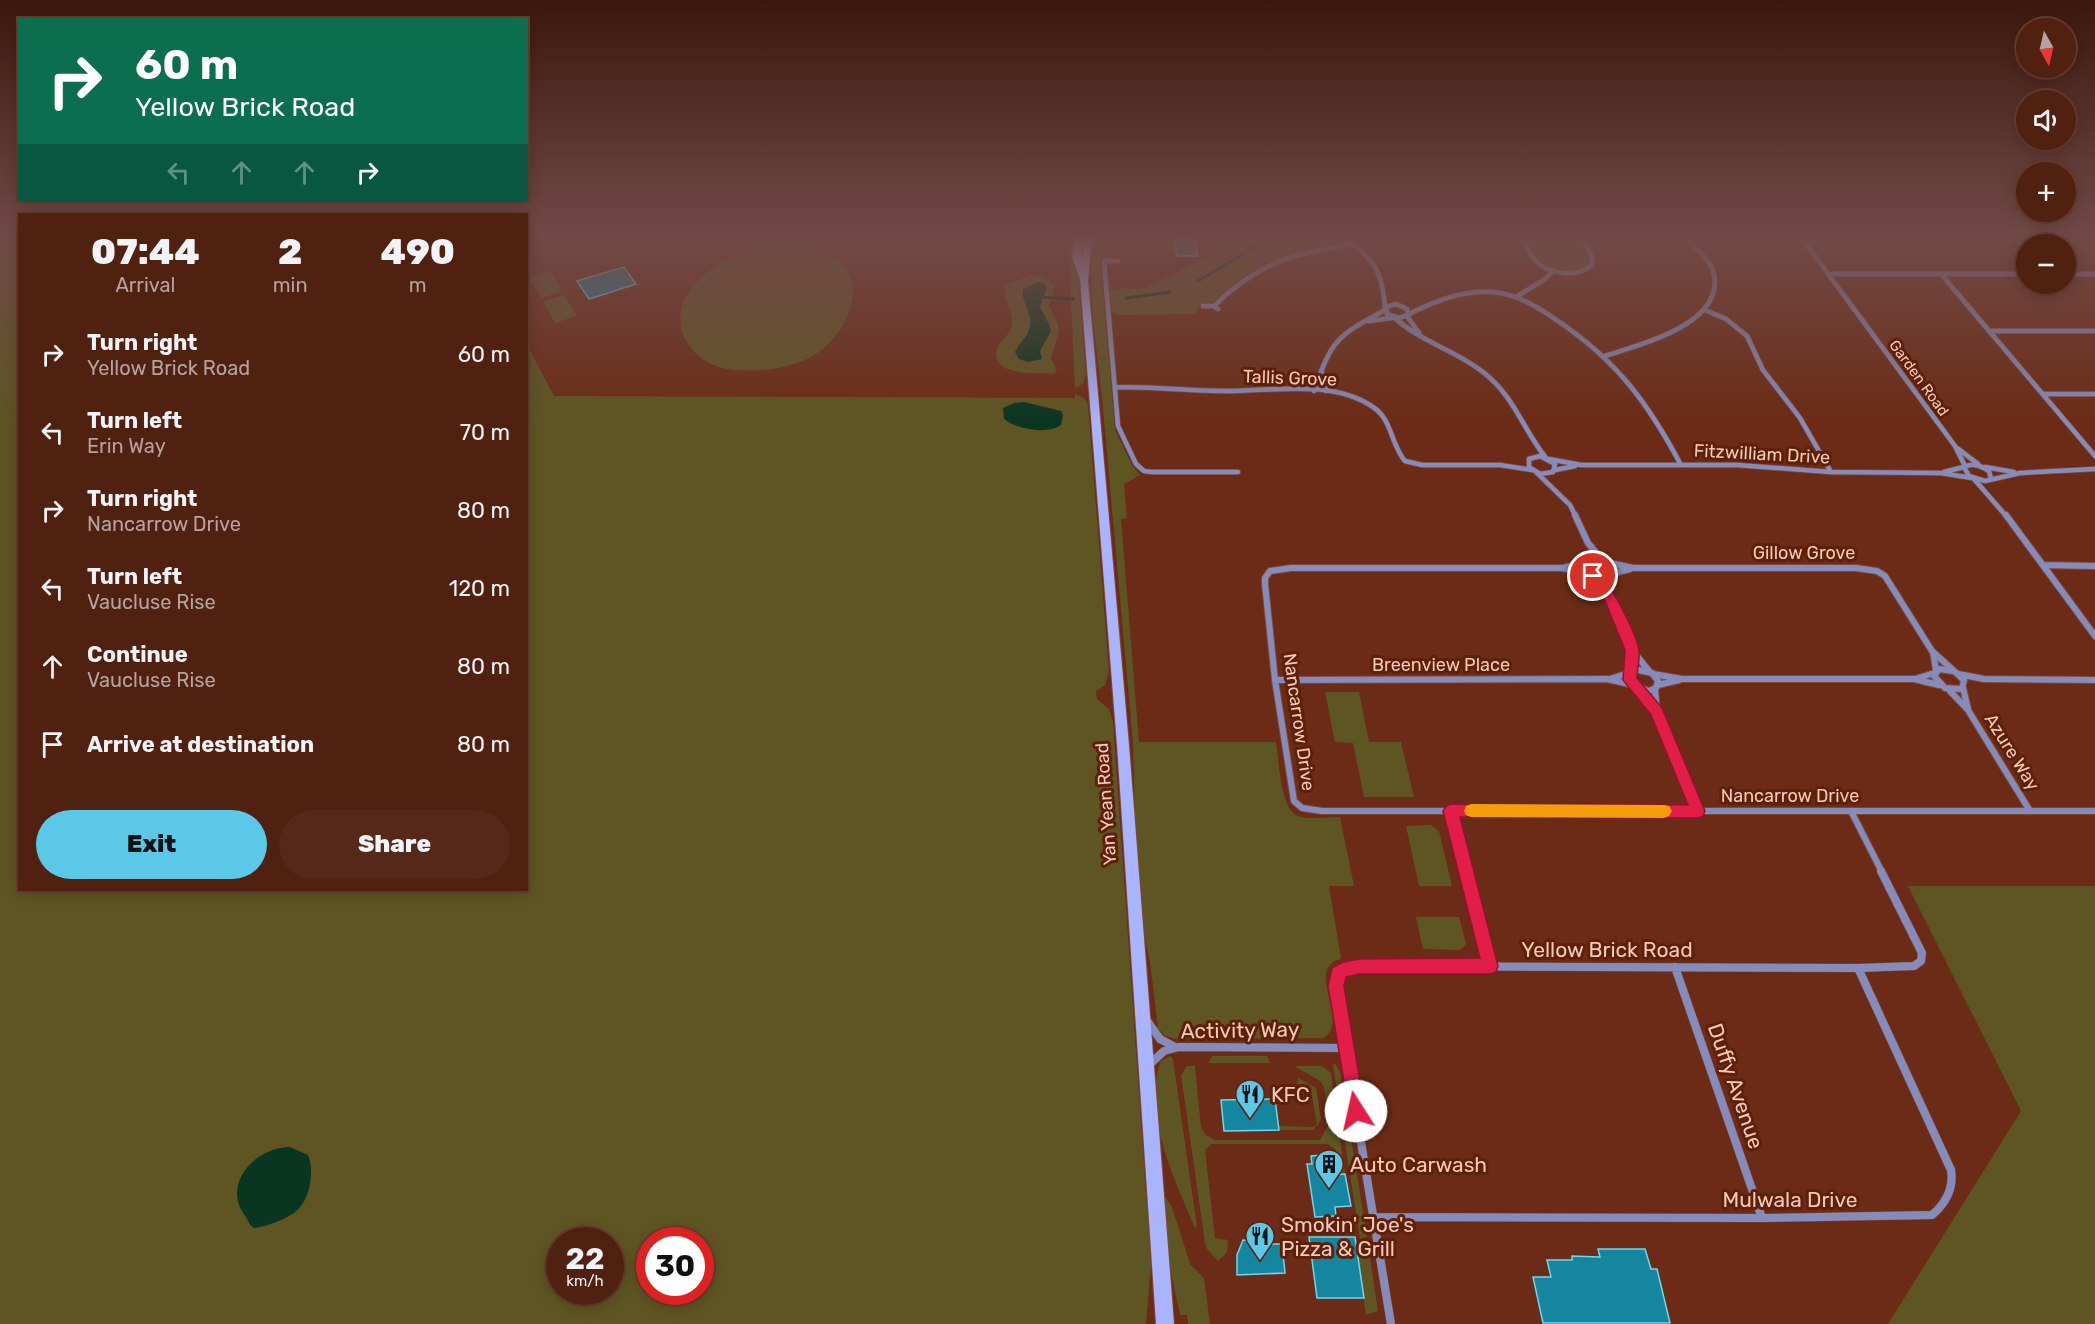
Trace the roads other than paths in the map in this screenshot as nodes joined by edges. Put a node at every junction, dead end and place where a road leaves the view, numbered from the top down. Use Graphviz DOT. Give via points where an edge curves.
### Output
graph roads {
  1 [pos="1085,299"];
  2 [pos="1108,299"];
  3 [pos="1224,299"];
  4 [pos="1384,299"];
  5 [pos="1392,299"];
  6 [pos="1446,299"];
  7 [pos="1519,299"];
  8 [pos="1711,299"];
  9 [pos="1846,299"];
  10 [pos="1962,299"];
  11 [pos="1429,304"];
  12 [pos="1400,305"];
  13 [pos="1203,306"];
  14 [pos="1385,309"];
  15 [pos="1705,310"];
  16 [pos="1408,315"];
  17 [pos="1394,318"];
  18 [pos="1363,323"];
  19 [pos="1989,331"];
  20 [pos="2095,331"];
  21 [pos="1421,335"];
  22 [pos="1605,356"];
  23 [pos="1322,372"];
  24 [pos="1116,387"];
  25 [pos="1314,391"];
  26 [pos="1326,392"];
  27 [pos="2043,394"];
  28 [pos="2095,394"];
  29 [pos="1531,439"];
  30 [pos="1955,446"];
  31 [pos="2095,456"];
  32 [pos="1548,458"];
  33 [pos="1528,459"];
  34 [pos="1500,465"];
  35 [pos="1581,465"];
  36 [pos="1681,465"];
  37 [pos="1981,466"];
  38 [pos="1964,467"];
  39 [pos="2095,469"];
  40 [pos="1534,471"];
  41 [pos="1554,471"];
  42 [pos="1238,472"];
  43 [pos="1831,472"];
  44 [pos="1941,472"];
  45 [pos="2020,473"];
  46 [pos="1973,479"];
  47 [pos="1991,479"];
  48 [pos="1559,492"];
  49 [pos="1995,501"];
  50 [pos="1588,543"];
  51 [pos="1604,561"];
  52 [pos="1586,562"];
  53 [pos="2043,565"];
  54 [pos="2095,566"];
  55 [pos="1562,568"];
  56 [pos="1633,568"];
  57 [pos="1591,574"];
  58 [pos="1610,575"];
  59 [pos="1609,593"];
  60 [pos="2095,636"];
  61 [pos="1632,650"];
  62 [pos="1932,651"];
  63 [pos="1630,672"];
  64 [pos="1651,672"];
  65 [pos="1935,672"];
  66 [pos="1955,672"];
  67 [pos="1607,679"];
  68 [pos="1682,679"];
  69 [pos="1275,680"];
  70 [pos="1914,680"];
  71 [pos="1984,680"];
  72 [pos="2095,680"];
  73 [pos="1964,686"];
  74 [pos="1637,687"];
  75 [pos="1657,687"];
  76 [pos="1945,687"];
  77 [pos="1968,710"];
  78 [pos="1657,712"];
  79 [pos="2030,810"];
  80 [pos="1451,811"];
  81 [pos="1698,811"];
  82 [pos="1851,811"];
  83 [pos="2095,811"];
  84 [pos="1490,966"];
  85 [pos="1675,967"];
  86 [pos="1858,968"];
  87 [pos="1142,1009"];
  88 [pos="1179,1047"];
  89 [pos="1345,1048"];
  90 [pos="1146,1071"];
  91 [pos="1374,1217"];
  92 [pos="1762,1218"];
  93 [pos="1165,1324"];
  94 [pos="1391,1324"];
  1 -- 87 [label="main road, Yan Yean Road"];
  2 -- 24 [label="street"];
  3 -- 13 [label="street" via="1216,308"];
  4 -- 14 [label="street"];
  5 -- 12 [label="street"];
  6 -- 11 [label="street"];
  7 -- 22 [label="street" via="1563,324"];
  8 -- 15 [label="street"];
  9 -- 30 [label="street, Garden Road"];
  10 -- 19 [label="street"];
  11 -- 12 [label="street"];
  11 -- 16 [label="street"];
  12 -- 14 [label="street"];
  12 -- 16 [label="street" via="1408,310"];
  14 -- 17 [label="street"];
  14 -- 18 [label="street"];
  15 -- 22 [label="street" via="1678,328"];
  15 -- 43 [label="street" via="1726,319 1747,336 1767,376 1800,418"];
  16 -- 17 [label="street"];
  16 -- 21 [label="street"];
  17 -- 18 [label="street"];
  17 -- 21 [label="street"];
  18 -- 23 [label="street" via="1337,340 1327,354"];
  19 -- 20 [label="street"];
  19 -- 27 [label="street"];
  21 -- 29 [label="street" via="1465,359 1498,386 1519,412"];
  22 -- 36 [label="street" via="1648,404"];
  23 -- 25 [label="street"];
  23 -- 26 [label="street"];
  24 -- 25 [label="street, Tallis Grove"];
  24 -- 42 [label="street" via="1120,433 1141,469"];
  25 -- 26 [label="street, Tallis Grove"];
  26 -- 34 [label="street, Tallis Grove" via="1351,396 1373,406 1391,429 1397,451 1405,461 1422,465"];
  27 -- 28 [label="street"];
  27 -- 31 [label="street"];
  29 -- 32 [label="street"];
  29 -- 33 [label="street"];
  30 -- 37 [label="street, Garden Road"];
  30 -- 38 [label="street, Garden Road"];
  32 -- 33 [label="street, Tallis Grove"];
  32 -- 35 [label="street, Fitzwilliam Drive"];
  32 -- 41 [label="street" via="1555,464"];
  33 -- 34 [label="street, Tallis Grove"];
  33 -- 40 [label="street" via="1527,464"];
  34 -- 40 [label="street, Tallis Grove"];
  35 -- 36 [label="street, Fitzwilliam Drive"];
  35 -- 41 [label="street, Fitzwilliam Drive"];
  36 -- 43 [label="street, Fitzwilliam Drive"];
  37 -- 38 [label="street, Fitzwilliam Drive"];
  37 -- 45 [label="street"];
  37 -- 47 [label="street" via="1989,471"];
  38 -- 44 [label="street, Fitzwilliam Drive"];
  38 -- 46 [label="street, Garden Road"];
  39 -- 45 [label="street"];
  40 -- 41 [label="street, Tallis Grove"];
  40 -- 48 [label="street"];
  41 -- 48 [label="street"];
  43 -- 44 [label="street, Fitzwilliam Drive"];
  44 -- 46 [label="street, Fitzwilliam Drive"];
  45 -- 47 [label="street"];
  46 -- 47 [label="street, Fitzwilliam Drive"];
  46 -- 49 [label="street"];
  47 -- 49 [label="street"];
  48 -- 50 [label="street" via="1575,512"];
  49 -- 53 [label="street"];
  50 -- 51 [label="street"];
  50 -- 52 [label="street"];
  51 -- 52 [label="street"];
  51 -- 56 [label="street, Gillow Grove"];
  51 -- 58 [label="street" via="1611,567"];
  52 -- 55 [label="street, Nancarrow Drive"];
  52 -- 57 [label="street"];
  53 -- 54 [label="street"];
  53 -- 60 [label="street"];
  55 -- 57 [label="street, Nancarrow Drive"];
  55 -- 69 [label="street, Nancarrow Drive" via="1270,571 1265,584"];
  56 -- 58 [label="street, Gillow Grove"];
  56 -- 62 [label="street, Gillow Grove" via="1877,571 1890,583"];
  57 -- 58 [label="street" via="1602,578"];
  57 -- 59 [label="street"];
  58 -- 59 [label="street"];
  59 -- 61 [label="street"];
  61 -- 63 [label="street"];
  61 -- 64 [label="street"];
  62 -- 65 [label="street, Gillow Grove"];
  62 -- 66 [label="street, Gillow Grove"];
  63 -- 64 [label="street, Breenview Place"];
  63 -- 67 [label="street, Breenview Place"];
  63 -- 74 [label="street" via="1630,680"];
  64 -- 68 [label="street"];
  64 -- 75 [label="street"];
  65 -- 66 [label="street" via="1943,668"];
  65 -- 70 [label="street"];
  65 -- 76 [label="street, Azure Way" via="1935,679"];
  66 -- 71 [label="street"];
  66 -- 73 [label="street, Gillow Grove"];
  67 -- 69 [label="street, Breenview Place"];
  67 -- 74 [label="street, Breenview Place"];
  68 -- 70 [label="street"];
  68 -- 75 [label="street"];
  69 -- 80 [label="street, Nancarrow Drive" via="1290,787 1298,805 1322,811"];
  70 -- 76 [label="street"];
  71 -- 72 [label="street"];
  71 -- 73 [label="street"];
  73 -- 76 [label="street" via="1958,690"];
  73 -- 77 [label="street, Azure Way"];
  74 -- 75 [label="street, Breenview Place" via="1648,691"];
  74 -- 78 [label="street"];
  75 -- 78 [label="street"];
  76 -- 77 [label="street, Azure Way"];
  77 -- 79 [label="street, Azure Way"];
  78 -- 81 [label="street"];
  79 -- 82 [label="street, Nancarrow Drive"];
  79 -- 83 [label="street, Nancarrow Drive"];
  80 -- 81 [label="street, Nancarrow Drive"];
  80 -- 84 [label="street"];
  81 -- 82 [label="street, Nancarrow Drive"];
  82 -- 86 [label="street, Yellow Brick Road" via="1922,953 1922,961 1914,966"];
  84 -- 85 [label="street, Yellow Brick Road"];
  84 -- 89 [label="street, Yellow Brick Road" via="1343,969 1338,973 1336,986"];
  85 -- 86 [label="street, Yellow Brick Road"];
  85 -- 92 [label="street, Duffy Avenue"];
  86 -- 92 [label="street, Mulwala Drive" via="1951,1170 1951,1192 1938,1210 1925,1217"];
  87 -- 88 [label="street" via="1160,1039"];
  87 -- 90 [label="main road, Yan Yean Road"];
  88 -- 89 [label="street, Activity Way"];
  88 -- 90 [label="street, Activity Way" via="1158,1055"];
  89 -- 91 [label="street, Yellow Brick Road"];
  90 -- 93 [label="main road, Yan Yean Road"];
  91 -- 92 [label="street, Mulwala Drive"];
  91 -- 94 [label="street, Yellow Brick Road"];
}
